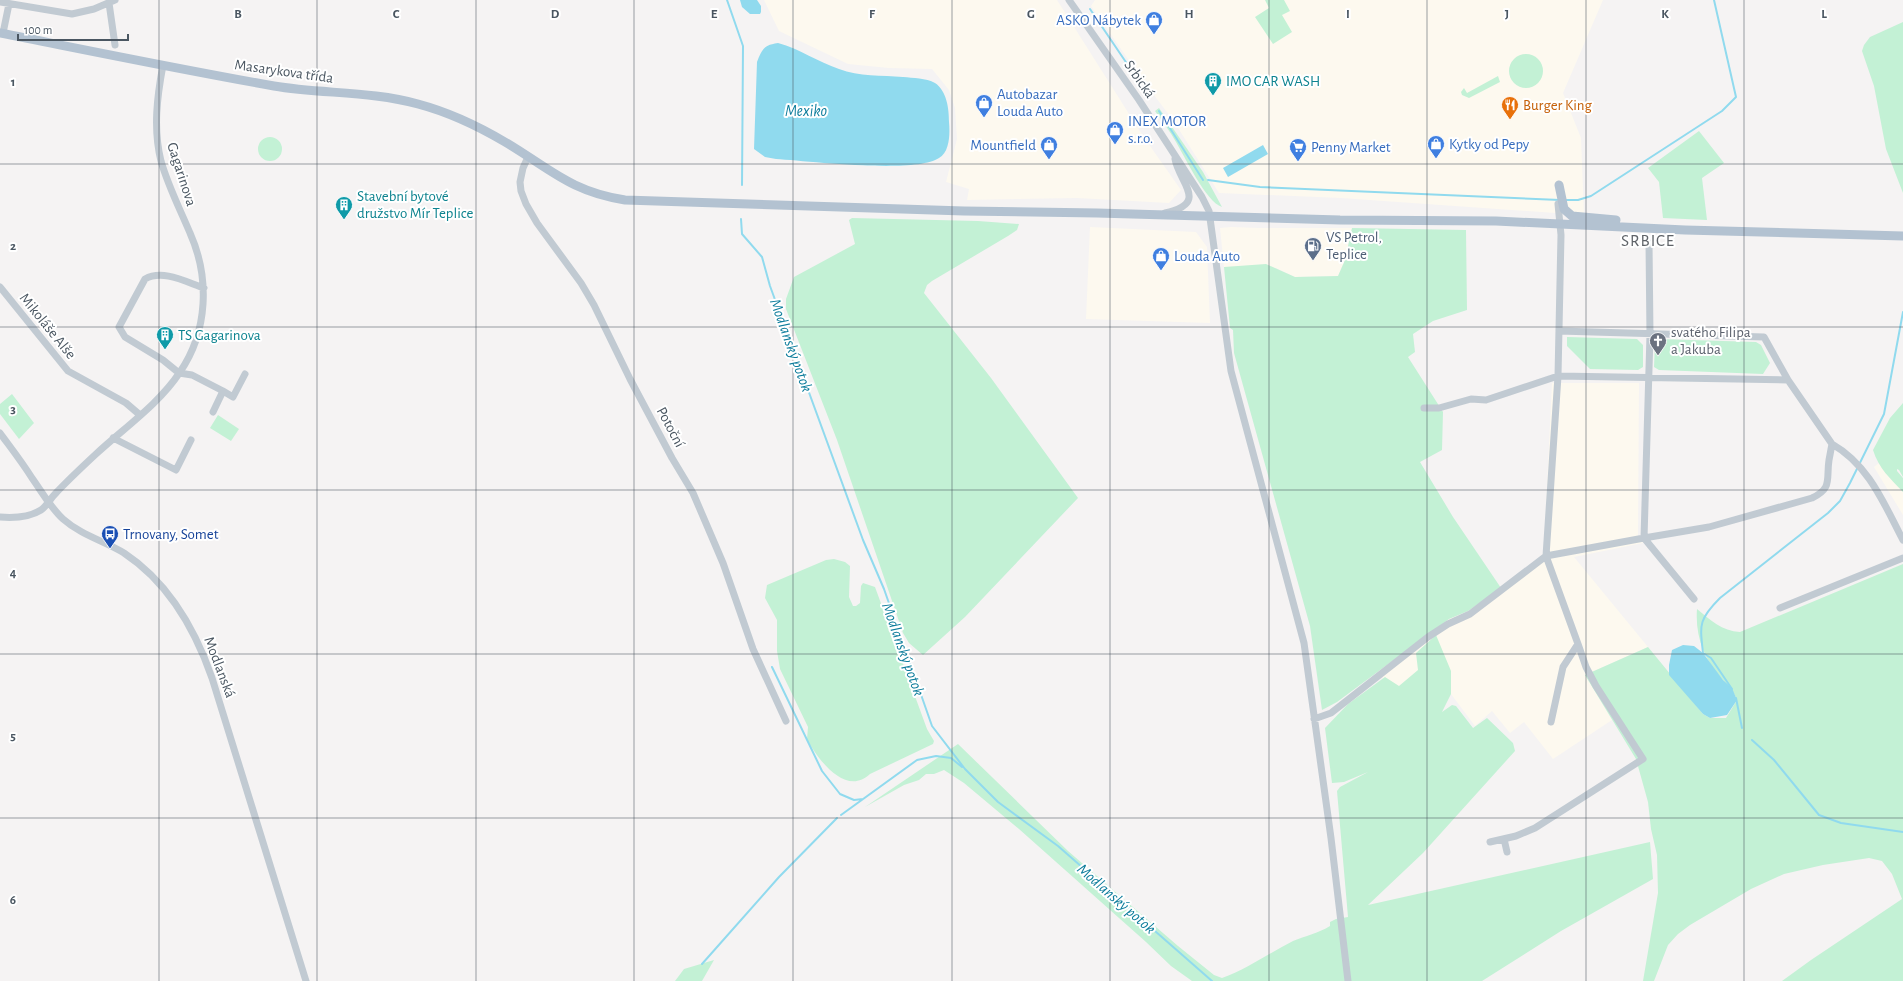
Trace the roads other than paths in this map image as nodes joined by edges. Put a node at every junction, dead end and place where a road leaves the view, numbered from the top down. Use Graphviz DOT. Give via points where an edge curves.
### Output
graph roads {
  1 [pos="1069,0"];
  2 [pos="0,2"];
  3 [pos="108,2"];
  4 [pos="9,4"];
  5 [pos="1,33"];
  6 [pos="115,45"];
  7 [pos="163,65"];
  8 [pos="1174,153"];
  9 [pos="528,157"];
  10 [pos="1559,185"];
  11 [pos="1558,204"];
  12 [pos="1156,215"];
  13 [pos="1210,216"];
  14 [pos="1560,224"];
  15 [pos="1654,228"];
  16 [pos="1903,236"];
  17 [pos="1649,243"];
  18 [pos="0,287"];
  19 [pos="204,288"];
  20 [pos="1559,331"];
  21 [pos="1650,335"];
  22 [pos="179,373"];
  23 [pos="245,374"];
  24 [pos="1558,376"];
  25 [pos="1649,377"];
  26 [pos="1788,380"];
  27 [pos="224,391"];
  28 [pos="1424,408"];
  29 [pos="213,412"];
  30 [pos="140,415"];
  31 [pos="0,433"];
  32 [pos="113,438"];
  33 [pos="191,440"];
  34 [pos="1832,444"];
  35 [pos="48,502"];
  36 [pos="0,517"];
  37 [pos="1644,538"];
  38 [pos="1903,540"];
  39 [pos="1546,556"];
  40 [pos="1903,558"];
  41 [pos="1694,599"];
  42 [pos="1780,608"];
  43 [pos="1578,644"];
  44 [pos="1314,719"];
  45 [pos="786,721"];
  46 [pos="1551,722"];
  47 [pos="1504,839"];
  48 [pos="1490,842"];
  49 [pos="1507,852"];
  50 [pos="306,981"];
  51 [pos="1348,981"];
  1 -- 8 [label="street, Srbická"];
  2 -- 4 [label="street"];
  3 -- 4 [label="street" via="68,14"];
  3 -- 6 [label="street"];
  4 -- 5 [label="street"];
  5 -- 7 [label="main road, Masarykova třída"];
  7 -- 9 [label="main road, Masarykova třída" via="292,89 409,101 478,127"];
  7 -- 19 [label="street, Gagarinova" via="156,105 156,128 161,160 172,194 191,234"];
  8 -- 12 [label="street" via="1189,195 1179,208"];
  8 -- 13 [label="street, Srbická" via="1206,203"];
  9 -- 12 [label="main road, Masarykova třída" via="566,182 589,192 625,200"];
  9 -- 45 [label="street, Potoční" via="520,182 526,204 594,305 634,386 693,494 724,563 753,649"];
  10 -- 15 [label="main road" via="1564,210 1572,216"];
  11 -- 14 [label="street"];
  12 -- 13 [label="main road, Masarykova třída"];
  13 -- 14 [label="main road, Masarykova třída"];
  13 -- 44 [label="street, Srbická" via="1230,366 1299,622 1307,658"];
  14 -- 15 [label="main road, Masarykova třída"];
  14 -- 20 [label="street"];
  15 -- 16 [label="main road"];
  17 -- 21 [label="street"];
  18 -- 30 [label="street, Mikoláše Alše" via="68,371 126,403"];
  19 -- 22 [label="street, Gagarinova" via="202,322 190,357"];
  19 -- 22 [label="street" via="161,274 152,275 145,279 119,327 125,337"];
  20 -- 21 [label="street"];
  20 -- 24 [label="street"];
  21 -- 25 [label="street"];
  21 -- 26 [label="street" via="1764,337"];
  22 -- 27 [label="street" via="192,375"];
  22 -- 30 [label="street, Gagarinova"];
  23 -- 27 [label="street" via="233,397"];
  24 -- 25 [label="street"];
  24 -- 28 [label="street" via="1486,400 1471,398 1439,408"];
  24 -- 39 [label="street"];
  25 -- 26 [label="street"];
  25 -- 37 [label="street"];
  26 -- 34 [label="street"];
  27 -- 29 [label="street"];
  30 -- 32 [label="street, Gagarinova"];
  31 -- 35 [label="street, Modlanská"];
  32 -- 33 [label="street" via="176,470"];
  32 -- 35 [label="street, Gagarinova"];
  34 -- 37 [label="street" via="1829,482 1821,494 1710,527"];
  34 -- 38 [label="street" via="1845,451 1862,468 1875,486"];
  35 -- 36 [label="street, Gagarinova" via="33,514"];
  35 -- 50 [label="street, Modlanská" via="70,525 122,552 155,578 194,634 212,678"];
  37 -- 39 [label="street"];
  37 -- 41 [label="street"];
  39 -- 43 [label="street"];
  39 -- 44 [label="street" via="1470,614 1428,637 1331,713"];
  40 -- 42 [label="street"];
  43 -- 46 [label="street" via="1563,667"];
  43 -- 47 [label="street" via="1586,668 1596,686 1642,759 1535,828"];
  44 -- 51 [label="street, Srbická"];
  47 -- 48 [label="street"];
  47 -- 49 [label="street"];
}
